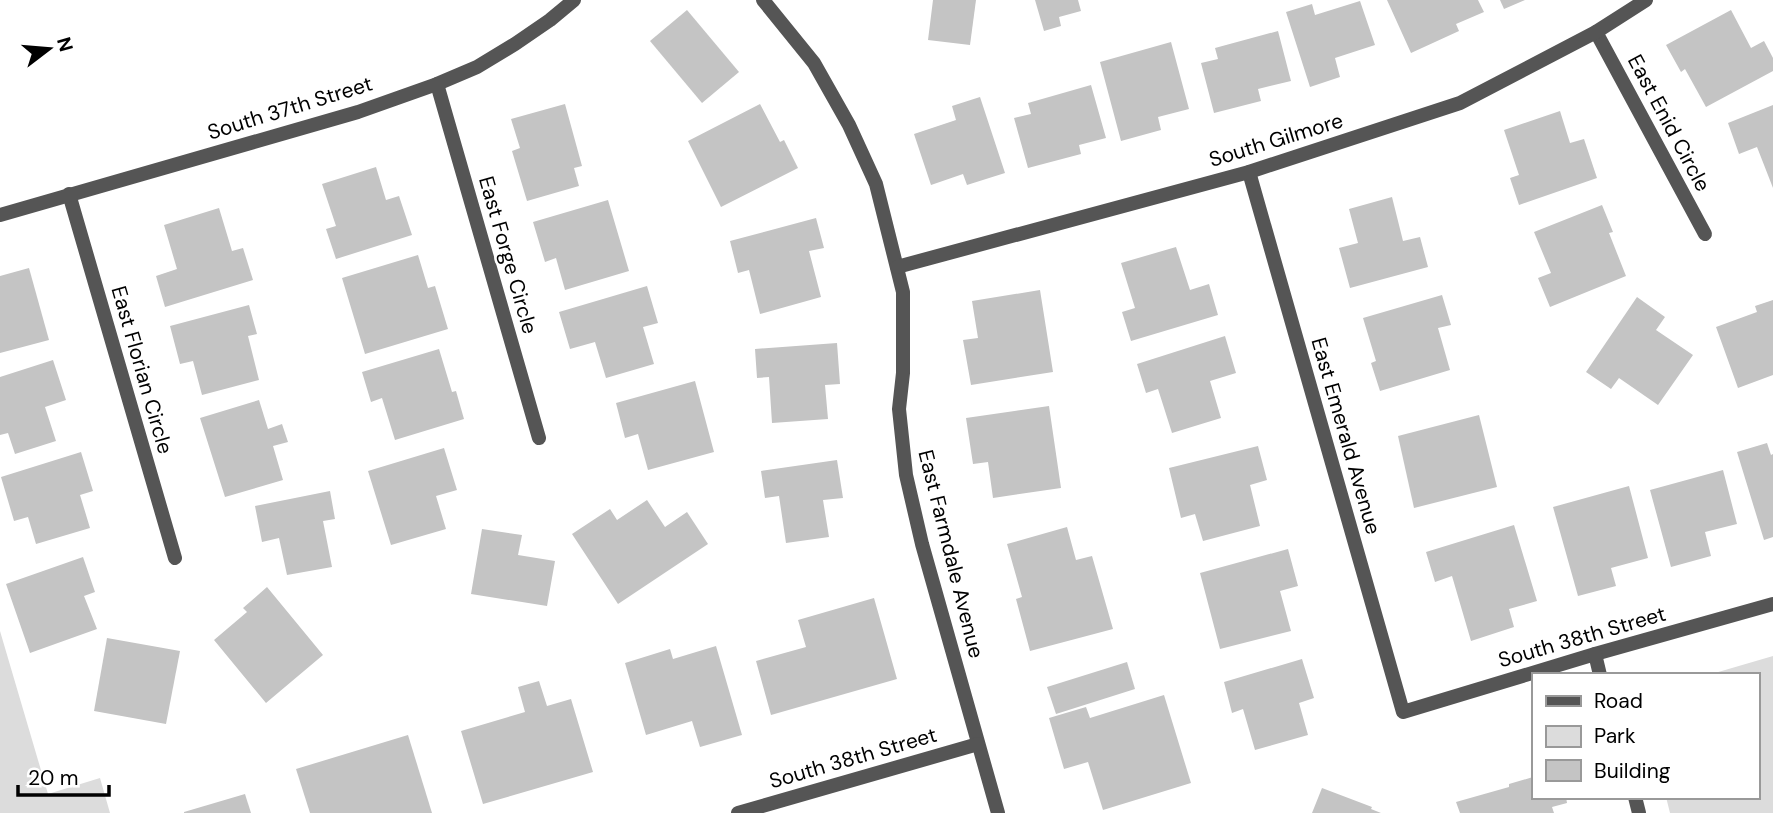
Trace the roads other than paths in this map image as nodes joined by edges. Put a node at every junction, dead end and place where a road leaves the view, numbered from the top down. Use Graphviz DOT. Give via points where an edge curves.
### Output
graph roads {
  1 [pos="574,0"];
  2 [pos="763,0"];
  3 [pos="1646,0"];
  4 [pos="1596,32"];
  5 [pos="437,84"];
  6 [pos="1249,172"];
  7 [pos="69,194"];
  8 [pos="0,215"];
  9 [pos="1705,234"];
  10 [pos="897,267"];
  11 [pos="539,438"];
  12 [pos="175,558"];
  13 [pos="1773,604"];
  14 [pos="1595,654"];
  15 [pos="1532,673"];
  16 [pos="1532,673"];
  17 [pos="1600,673"];
  18 [pos="1403,712"];
  19 [pos="978,744"];
  20 [pos="738,813"];
  21 [pos="998,813"];
  1 -- 5 [label="street, South 37th Street" via="515,44"];
  2 -- 10 [label="street, East Farmdale Avenue" via="814,63 849,125 876,184"];
  3 -- 4 [label="street, South Gilmore"];
  4 -- 6 [label="street, South Gilmore" via="1460,103"];
  4 -- 9 [label="street, East Enid Circle"];
  5 -- 7 [label="street, South 37th Street" via="358,112"];
  5 -- 11 [label="street, East Forge Circle"];
  6 -- 10 [label="street, South Gilmore"];
  6 -- 18 [label="street, East Emerald Avenue"];
  7 -- 8 [label="street, South 37th Street"];
  7 -- 12 [label="street, East Florian Circle"];
  10 -- 19 [label="street, East Farmdale Avenue" via="903,292 899,409 906,475"];
  13 -- 14 [label="street, South 38th Street"];
  14 -- 15 [label="street, South 38th Street"];
  14 -- 17 [label="street"];
  16 -- 18 [label="street, South 38th Street"];
  19 -- 20 [label="street, South 38th Street"];
  19 -- 21 [label="street, East Farmdale Avenue"];
}
